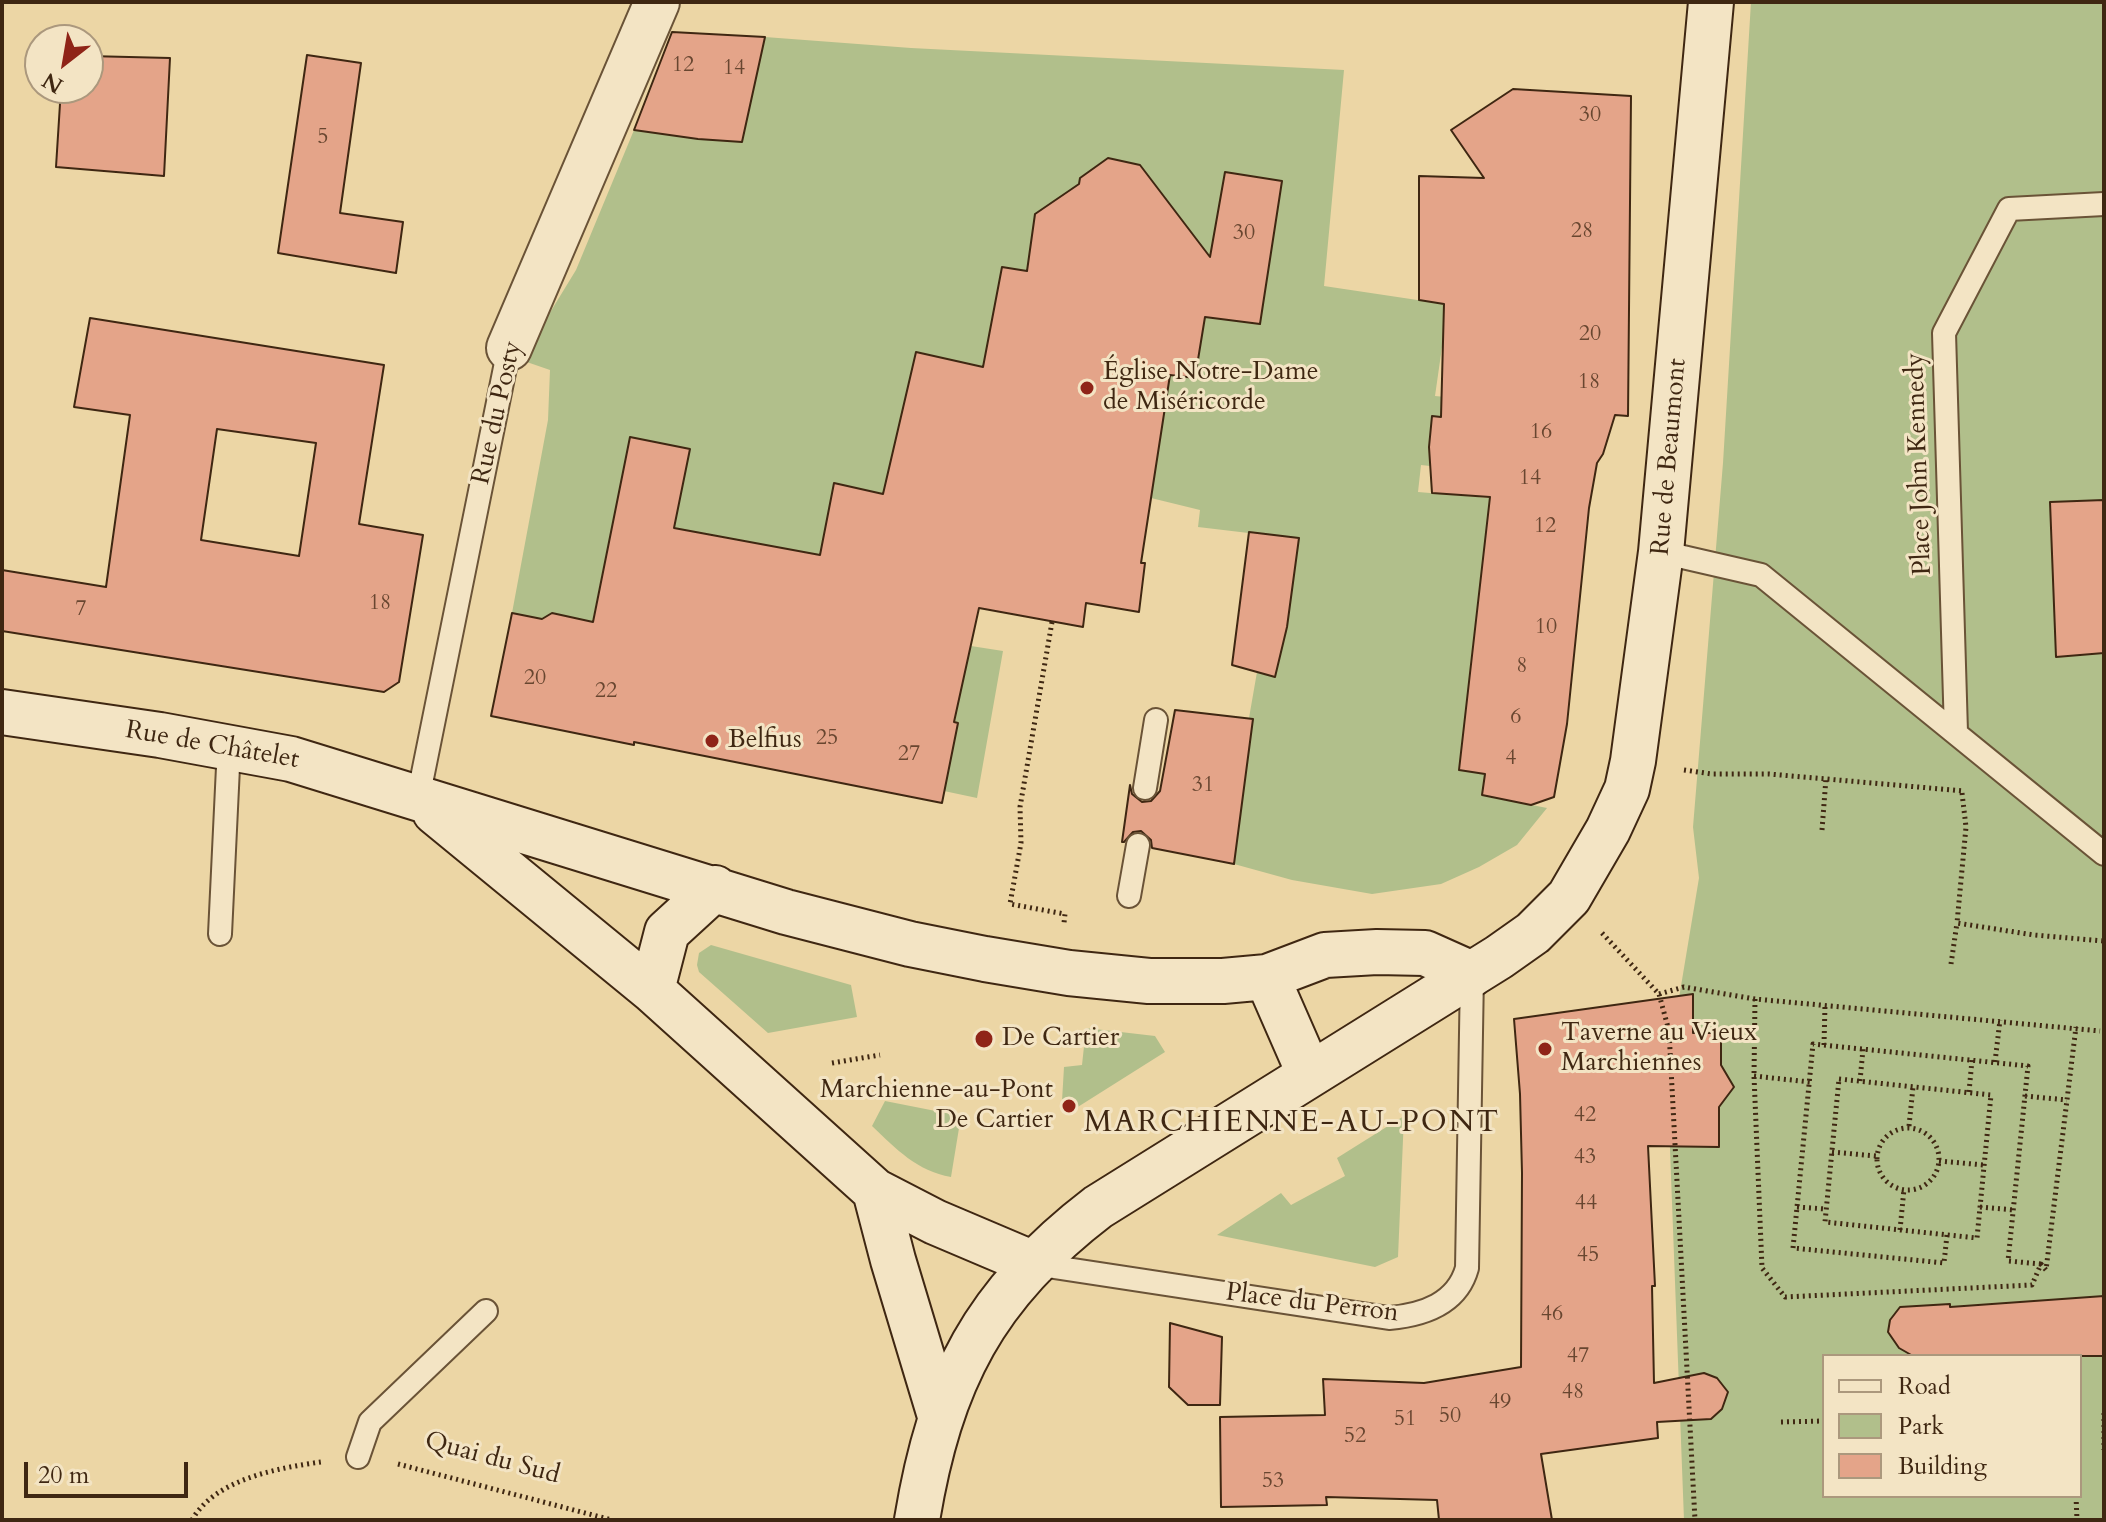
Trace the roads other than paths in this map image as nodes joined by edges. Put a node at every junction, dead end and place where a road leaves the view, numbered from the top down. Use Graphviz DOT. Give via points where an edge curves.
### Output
graph roads {
  1 [pos="657,2"];
  2 [pos="1711,2"];
  3 [pos="2104,204"];
  4 [pos="509,348"];
  5 [pos="1661,552"];
  6 [pos="2,712"];
  7 [pos="1156,720"];
  8 [pos="1956,732"];
  9 [pos="229,746"];
  10 [pos="1145,788"];
  11 [pos="418,798"];
  12 [pos="1138,845"];
  13 [pos="2104,854"];
  14 [pos="715,888"];
  15 [pos="1129,896"];
  16 [pos="220,934"];
  17 [pos="1472,974"];
  18 [pos="1267,977"];
  19 [pos="652,990"];
  20 [pos="1309,1073"];
  21 [pos="875,1191"];
  22 [pos="1034,1264"];
  23 [pos="486,1311"];
  24 [pos="940,1416"];
  25 [pos="358,1457"];
  26 [pos="917,1520"];
  1 -- 4 [label="main road, Rue du Posty"];
  2 -- 5 [label="main road, Rue de Beaumont"];
  3 -- 8 [label="lane, Place John Kennedy" via="2009,209 1944,333"];
  4 -- 11 [label="lane, Rue du Posty"];
  5 -- 8 [label="lane" via="1761,575"];
  5 -- 17 [label="main road, Rue de Beaumont" via="1627,789 1569,897 1533,933"];
  6 -- 9 [label="main road, Rue de Châtelet"];
  7 -- 10 [label="lane"];
  8 -- 13 [label="lane"];
  9 -- 11 [label="main road, Rue de Châtelet" via="303,762"];
  9 -- 16 [label="lane"];
  11 -- 14 [label="main road, Rue de Châtelet"];
  11 -- 19 [label="main road"];
  12 -- 15 [label="lane"];
  14 -- 18 [label="main road, Rue de Châtelet" via="890,939 1045,969 1149,981"];
  14 -- 19 [label="main road" via="667,932"];
  17 -- 18 [label="main road, Rue de Châtelet" via="1425,953 1377,952 1325,955"];
  17 -- 20 [label="main road"];
  17 -- 22 [label="lane, Place du Perron" via="1467,1268 1454,1294 1434,1308 1389,1318"];
  18 -- 20 [label="main road"];
  19 -- 21 [label="main road"];
  20 -- 22 [label="main road" via="1098,1207"];
  21 -- 22 [label="main road"];
  21 -- 24 [label="main road"];
  22 -- 24 [label="main road" via="974,1341"];
  23 -- 25 [label="lane" via="370,1422"];
  24 -- 26 [label="main road"];
}
